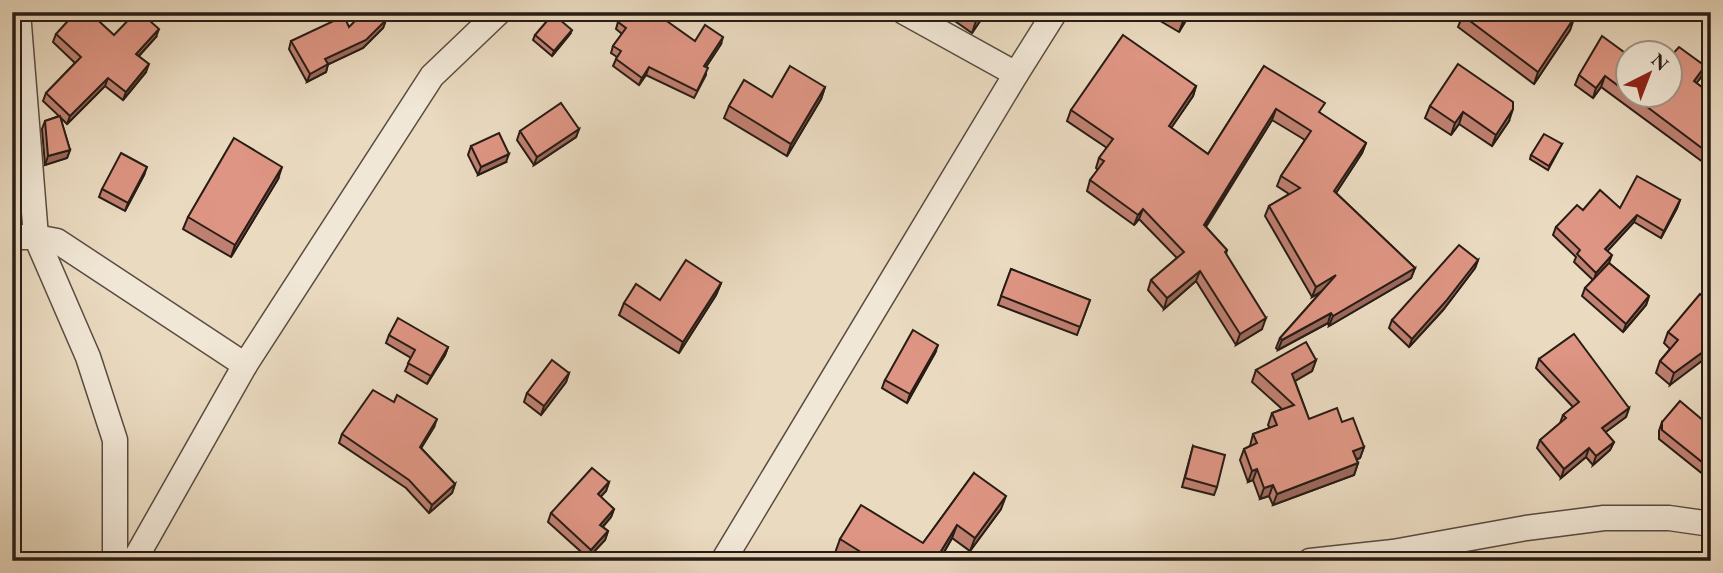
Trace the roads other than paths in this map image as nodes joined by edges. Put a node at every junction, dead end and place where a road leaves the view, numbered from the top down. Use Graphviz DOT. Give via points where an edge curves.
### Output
graph roads {
  1 [pos="18,12"];
  2 [pos="499,12"];
  3 [pos="904,12"];
  4 [pos="1055,12"];
  5 [pos="1016,74"];
  6 [pos="24,237"];
  7 [pos="245,365"];
  8 [pos="1711,524"];
  9 [pos="114,561"];
  10 [pos="134,561"];
  11 [pos="723,561"];
  12 [pos="1310,561"];
  1 -- 6 [label="street"];
  2 -- 7 [label="street" via="432,76"];
  3 -- 5 [label="street"];
  4 -- 5 [label="street"];
  5 -- 11 [label="street"];
  6 -- 7 [label="street" via="57,241"];
  6 -- 9 [label="street" via="88,357 115,440"];
  7 -- 10 [label="street"];
  8 -- 12 [label="street" via="1604,518"];
}
